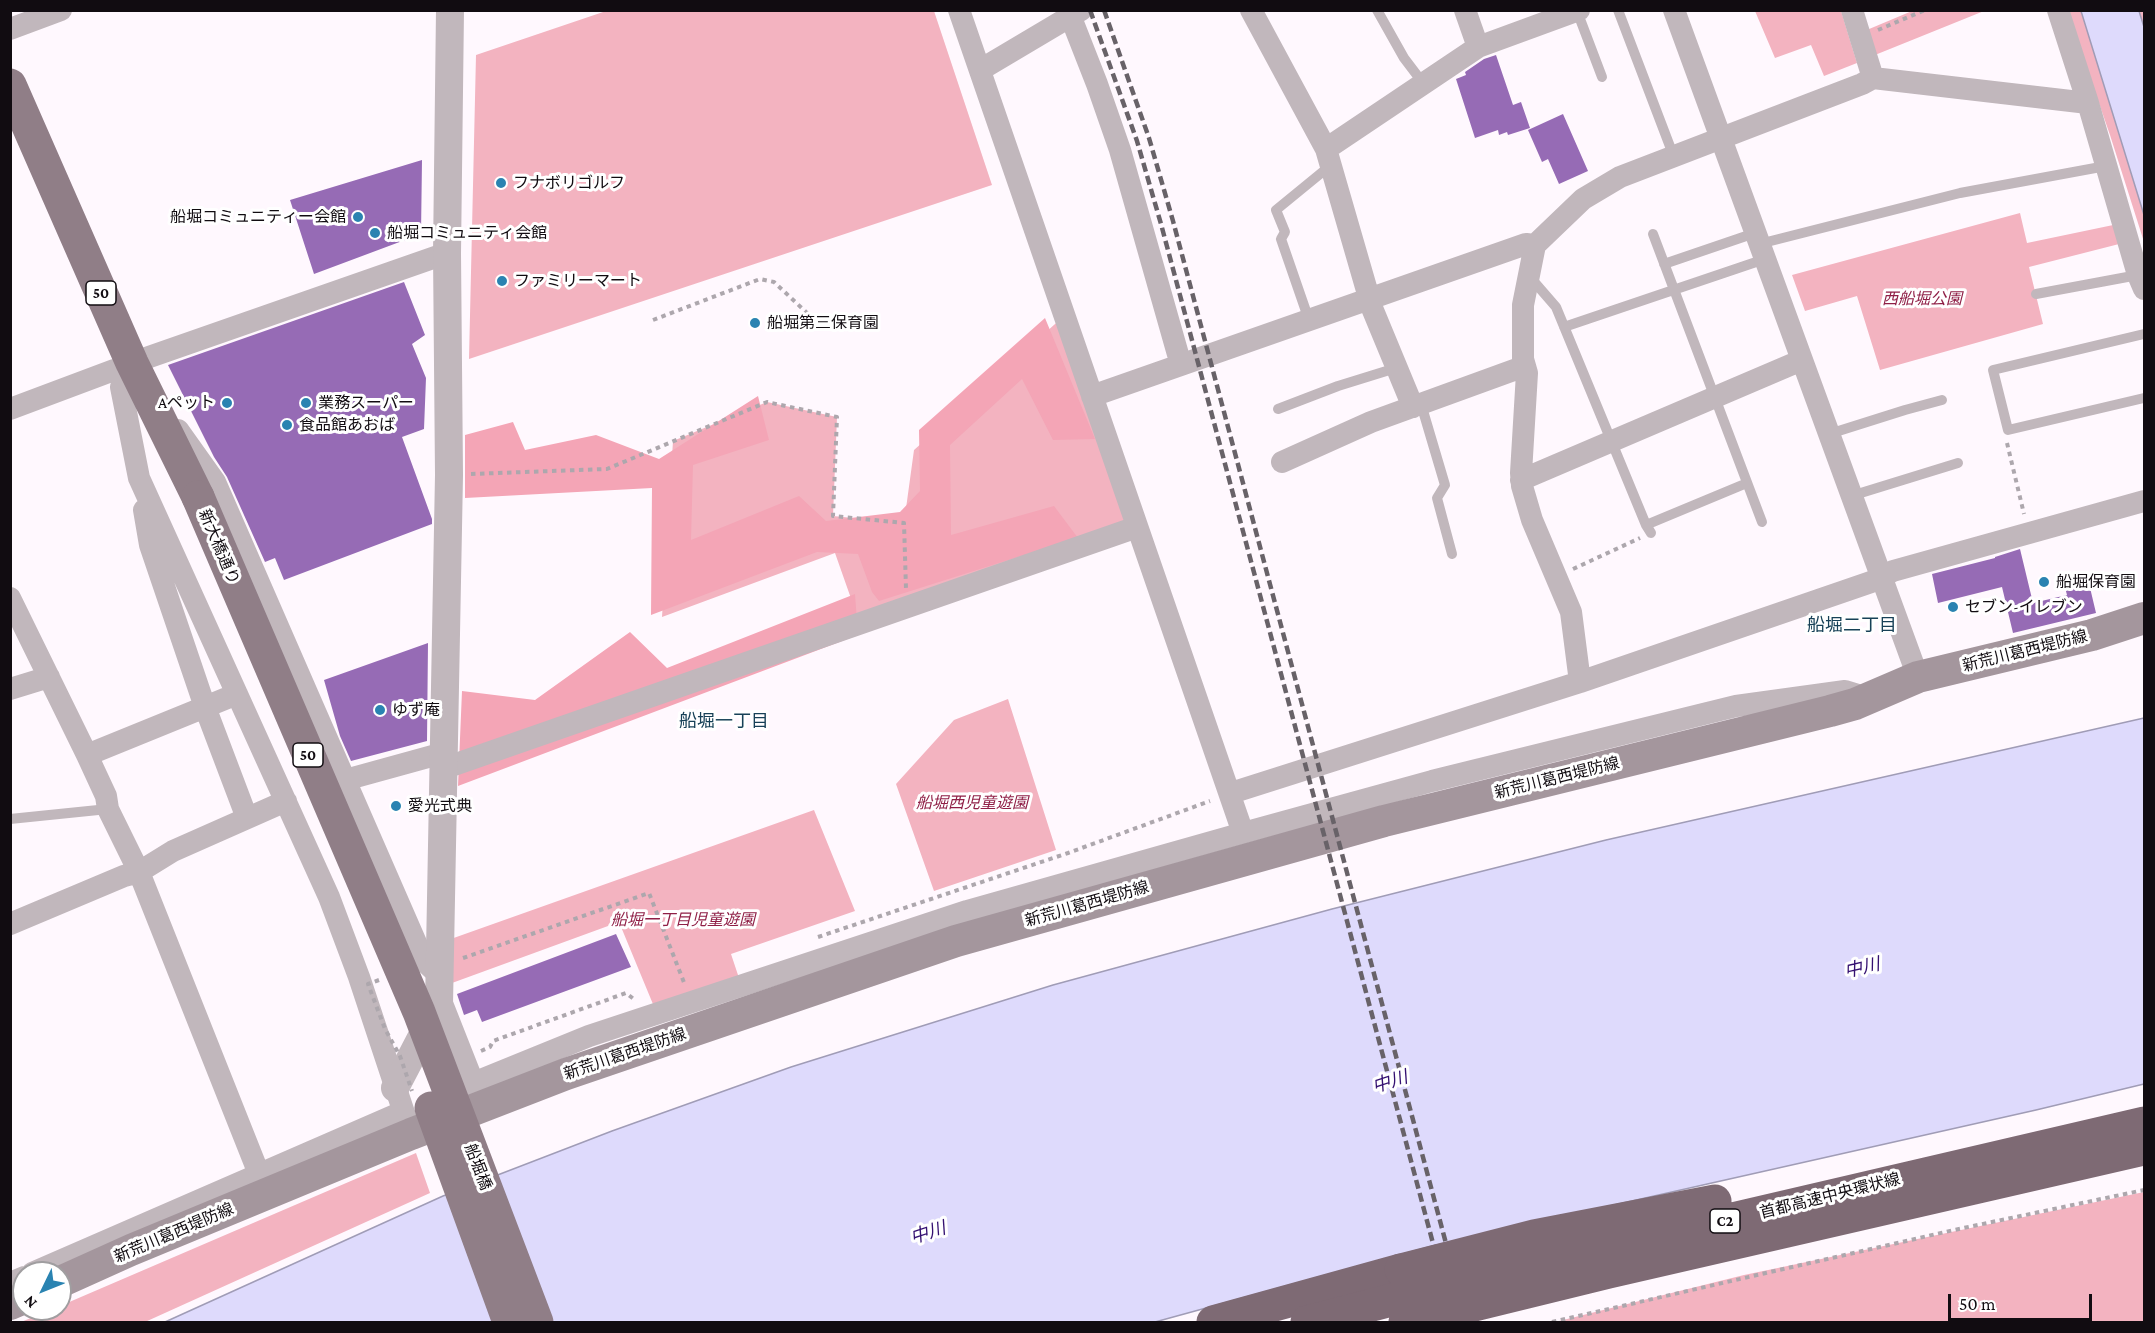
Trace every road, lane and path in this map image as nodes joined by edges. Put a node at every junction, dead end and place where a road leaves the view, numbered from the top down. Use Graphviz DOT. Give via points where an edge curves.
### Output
graph roads {
  1 [pos="61,10"];
  2 [pos="450,10"];
  3 [pos="959,10"];
  4 [pos="1251,10"];
  5 [pos="1377,10"];
  6 [pos="1465,10"];
  7 [pos="1618,10"];
  8 [pos="1674,10"];
  9 [pos="1852,10"];
  10 [pos="1925,10"];
  11 [pos="2058,10"];
  12 [pos="1578,11"];
  13 [pos="1073,12"];
  14 [pos="1554,15"];
  15 [pos="10,29"];
  16 [pos="1860,36"];
  17 [pos="1479,47"];
  18 [pos="980,70"];
  19 [pos="1602,77"];
  20 [pos="1873,78"];
  21 [pos="1423,83"];
  22 [pos="10,85"];
  23 [pos="2088,103"];
  24 [pos="10,133"];
  25 [pos="1721,139"];
  26 [pos="1328,157"];
  27 [pos="1674,158"];
  28 [pos="2106,166"];
  29 [pos="1653,234"];
  30 [pos="1535,245"];
  31 [pos="1759,245"];
  32 [pos="447,252"];
  33 [pos="1664,264"];
  34 [pos="1530,276"];
  35 [pos="2141,282"];
  36 [pos="1674,290"];
  37 [pos="2036,294"];
  38 [pos="1370,299"];
  39 [pos="653,320"];
  40 [pos="1309,320"];
  41 [pos="1564,327"];
  42 [pos="823,328"];
  43 [pos="2145,334"];
  44 [pos="1802,360"];
  45 [pos="1181,365"];
  46 [pos="1525,366"];
  47 [pos="1396,368"];
  48 [pos="127,374"];
  49 [pos="1092,396"];
  50 [pos="1715,398"];
  51 [pos="2145,398"];
  52 [pos="1942,400"];
  53 [pos="1417,405"];
  54 [pos="10,409"];
  55 [pos="1278,409"];
  56 [pos="2008,430"];
  57 [pos="1829,434"];
  58 [pos="1611,441"];
  59 [pos="1282,462"];
  60 [pos="1958,463"];
  61 [pos="449,475"];
  62 [pos="139,478"];
  63 [pos="1521,480"];
  64 [pos="1747,483"];
  65 [pos="1851,496"];
  66 [pos="2145,501"];
  67 [pos="1762,522"];
  68 [pos="1137,527"];
  69 [pos="1649,529"];
  70 [pos="2029,532"];
  71 [pos="1452,554"];
  72 [pos="1556,576"];
  73 [pos="1882,577"];
  74 [pos="10,598"];
  75 [pos="907,607"];
  76 [pos="2145,618"];
  77 [pos="50,677"];
  78 [pos="1918,677"];
  79 [pos="1580,682"];
  80 [pos="10,689"];
  81 [pos="237,694"];
  82 [pos="1868,698"];
  83 [pos="205,707"];
  84 [pos="87,754"];
  85 [pos="443,761"];
  86 [pos="345,780"];
  87 [pos="1231,794"];
  88 [pos="285,801"];
  89 [pos="108,809"];
  90 [pos="247,818"];
  91 [pos="10,819"];
  92 [pos="1243,833"];
  93 [pos="139,872"];
  94 [pos="10,924"];
  95 [pos="816,937"];
  96 [pos="439,971"];
  97 [pos="387,977"];
  98 [pos="692,1002"];
  99 [pos="419,1013"];
  100 [pos="656,1014"];
  101 [pos="470,1084"];
  102 [pos="406,1108"];
  103 [pos="2145,1123"];
  104 [pos="2145,1149"];
  105 [pos="1936,1170"];
  106 [pos="259,1174"];
  107 [pos="1990,1185"];
  108 [pos="2145,1190"];
  109 [pos="60,1261"];
  110 [pos="72,1277"];
  111 [pos="509,1323"];
  112 [pos="537,1323"];
  113 [pos="1213,1323"];
  114 [pos="1307,1323"];
  115 [pos="1405,1323"];
  116 [pos="1496,1323"];
  117 [pos="1552,1323"];
  1 -- 15 [label="street"];
  2 -- 32 [label="street"];
  3 -- 18 [label="street"];
  4 -- 26 [label="street"];
  5 -- 21 [label="lane"];
  6 -- 17 [label="street"];
  7 -- 27 [label="lane"];
  8 -- 25 [label="street"];
  9 -- 16 [label="street"];
  10 -- 16 [label="path"];
  11 -- 23 [label="street"];
  12 -- 14 [label="street"];
  12 -- 19 [label="lane"];
  13 -- 18 [label="street"];
  13 -- 45 [label="street" via="1120,150"];
  14 -- 17 [label="street"];
  16 -- 20 [label="street"];
  17 -- 21 [label="street"];
  18 -- 49 [label="street"];
  20 -- 23 [label="street"];
  20 -- 25 [label="street"];
  21 -- 26 [label="street"];
  22 -- 48 [label="main road, 新大橋通り / 50"];
  23 -- 28 [label="street"];
  24 -- 48 [label="main road, 新大橋通り / 50"];
  25 -- 27 [label="street"];
  25 -- 31 [label="street"];
  26 -- 38 [label="street"];
  26 -- 40 [label="lane" via="1276,210 1285,232 1281,240"];
  27 -- 30 [label="street" via="1620,177 1583,199"];
  28 -- 31 [label="lane" via="1960,193"];
  28 -- 35 [label="street"];
  29 -- 33 [label="lane"];
  30 -- 34 [label="street"];
  30 -- 38 [label="street" via="1526,244"];
  31 -- 33 [label="lane"];
  31 -- 36 [label="lane"];
  31 -- 44 [label="street"];
  32 -- 48 [label="street"];
  32 -- 61 [label="street"];
  33 -- 36 [label="lane"];
  34 -- 41 [label="lane" via="1556,307"];
  34 -- 46 [label="street" via="1523,305"];
  35 -- 37 [label="lane"];
  36 -- 41 [label="lane"];
  36 -- 50 [label="lane"];
  38 -- 40 [label="street"];
  38 -- 47 [label="street"];
  39 -- 42 [label="path" via="760,279 774,282"];
  40 -- 45 [label="street"];
  41 -- 58 [label="lane"];
  43 -- 56 [label="lane" via="1993,370"];
  44 -- 50 [label="street"];
  44 -- 57 [label="street"];
  45 -- 49 [label="street"];
  46 -- 53 [label="street"];
  46 -- 63 [label="street"];
  47 -- 53 [label="street"];
  47 -- 55 [label="lane"];
  48 -- 54 [label="street"];
  48 -- 62 [label="street"];
  48 -- 86 [label="street" via="215,482"];
  48 -- 99 [label="main road, 新大橋通り / 50, bridge"];
  49 -- 68 [label="street"];
  50 -- 58 [label="street"];
  50 -- 64 [label="lane"];
  51 -- 56 [label="lane"];
  52 -- 57 [label="lane"];
  53 -- 59 [label="street"];
  53 -- 71 [label="lane" via="1445,484 1437,498"];
  56 -- 70 [label="path" via="2005,433"];
  57 -- 65 [label="street"];
  58 -- 63 [label="street"];
  58 -- 69 [label="lane"];
  60 -- 65 [label="lane"];
  61 -- 75 [label="path" via="607,469 767,402 837,417 833,516 904,523"];
  61 -- 85 [label="street"];
  62 -- 81 [label="street"];
  62 -- 83 [label="street" via="150,545"];
  63 -- 72 [label="street" via="1532,520"];
  64 -- 67 [label="lane"];
  64 -- 69 [label="lane"];
  65 -- 73 [label="street"];
  66 -- 70 [label="street"];
  68 -- 75 [label="street"];
  68 -- 87 [label="street"];
  69 -- 72 [label="path"];
  70 -- 73 [label="street"];
  72 -- 79 [label="street" via="1571,612"];
  73 -- 78 [label="street"];
  73 -- 79 [label="street"];
  74 -- 77 [label="street"];
  75 -- 85 [label="street"];
  76 -- 78 [label="main road, 新荒川葛西堤防線" via="2092,635"];
  77 -- 80 [label="street"];
  77 -- 84 [label="street"];
  78 -- 82 [label="main road, 新荒川葛西堤防線"];
  79 -- 87 [label="street"];
  81 -- 83 [label="street"];
  81 -- 88 [label="street"];
  82 -- 92 [label="street" via="1845,691 1736,706 1432,781"];
  82 -- 101 [label="main road, 新荒川葛西堤防線" via="1830,711 1384,821 956,940 566,1074"];
  83 -- 84 [label="street"];
  83 -- 90 [label="street"];
  84 -- 89 [label="street"];
  85 -- 86 [label="street"];
  85 -- 96 [label="street"];
  86 -- 96 [label="street" via="420,952 425,962"];
  87 -- 92 [label="street"];
  87 -- 95 [label="path"];
  88 -- 90 [label="street"];
  88 -- 102 [label="street" via="329,897"];
  89 -- 91 [label="lane"];
  89 -- 93 [label="street"];
  90 -- 93 [label="street" via="173,850"];
  92 -- 98 [label="street" via="967,911"];
  93 -- 94 [label="street"];
  93 -- 106 [label="street"];
  96 -- 98 [label="path" via="649,893"];
  96 -- 99 [label="street"];
  97 -- 102 [label="path, bridge" via="368,984 400,1056"];
  98 -- 100 [label="street"];
  99 -- 101 [label="street"];
  99 -- 102 [label="street"];
  99 -- 111 [label="main road, 船堀橋 / 50, bridge"];
  99 -- 112 [label="main road, 船堀橋 / 50, bridge"];
  100 -- 101 [label="street" via="589,1036"];
  100 -- 101 [label="path" via="626,993 493,1041"];
  101 -- 102 [label="main road, 新荒川葛西堤防線"];
  102 -- 106 [label="street"];
  102 -- 110 [label="main road, 新荒川葛西堤防線" via="142,1246"];
  103 -- 105 [label="highway, 首都高速中央環状線 / C2, bridge"];
  104 -- 107 [label="highway, 首都高速中央環状線 / C2, bridge"];
  105 -- 113 [label="highway, bridge" via="1851,1175 1534,1236"];
  105 -- 114 [label="highway, 首都高速中央環状線 / C2, bridge" via="1471,1280"];
  106 -- 109 [label="street"];
  107 -- 115 [label="highway, 首都高速中央環状線 / C2, bridge"];
  107 -- 116 [label="highway, bridge" via="1763,1258"];
  108 -- 117 [label="path"];
}
